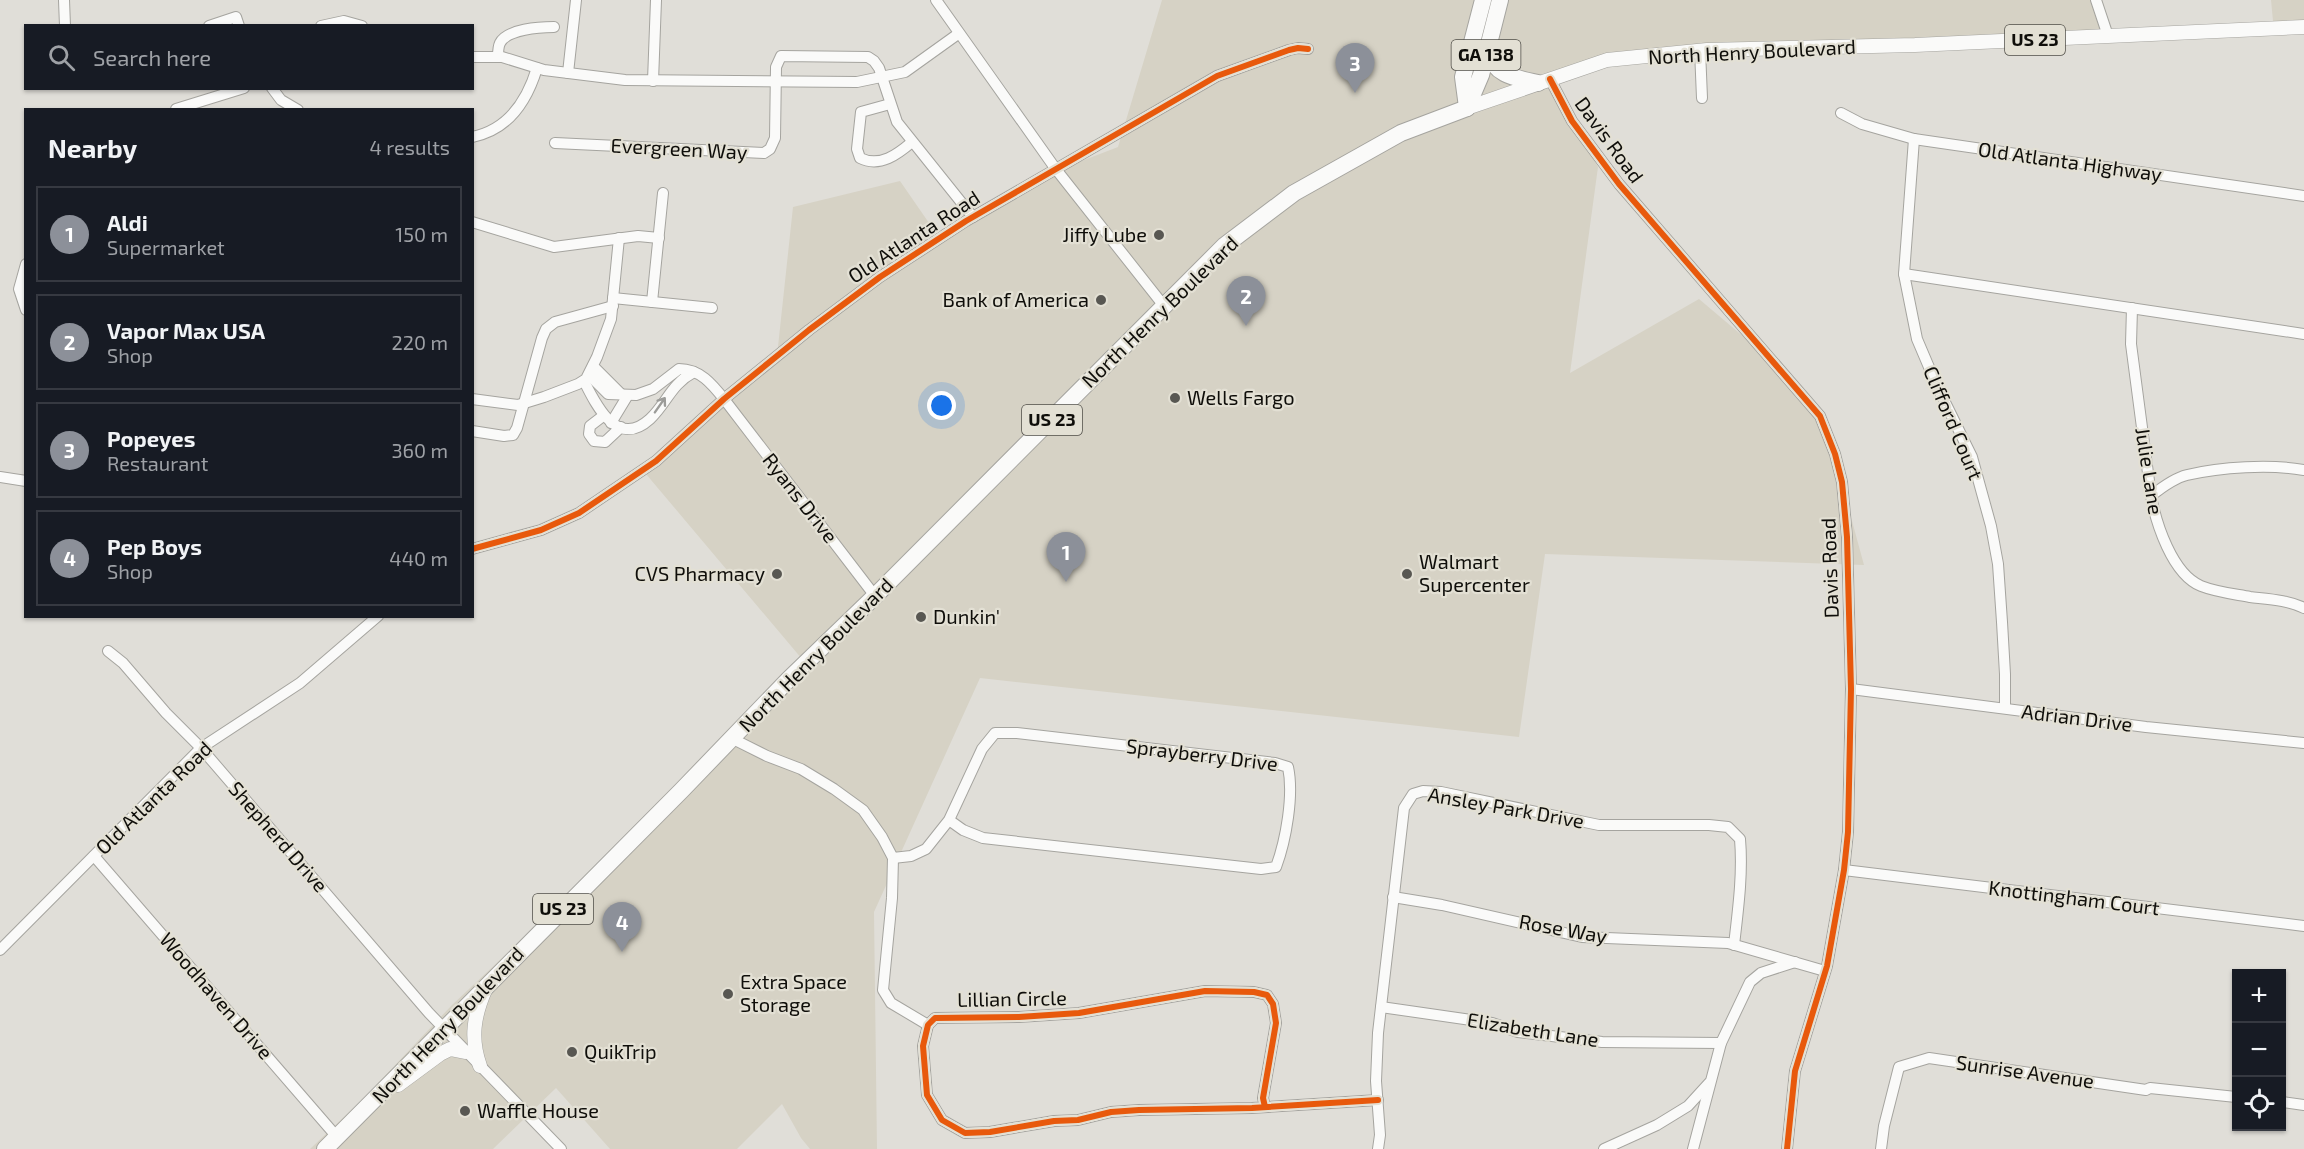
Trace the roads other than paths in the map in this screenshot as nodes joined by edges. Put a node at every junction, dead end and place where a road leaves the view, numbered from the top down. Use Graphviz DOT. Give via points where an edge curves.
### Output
graph roads {
  1 [pos="64,0"];
  2 [pos="576,0"];
  3 [pos="656,0"];
  4 [pos="936,0"];
  5 [pos="1483,0"];
  6 [pos="1500,0"];
  7 [pos="2096,0"];
  8 [pos="65,24"];
  9 [pos="214,24"];
  10 [pos="238,24"];
  11 [pos="330,24"];
  12 [pos="355,24"];
  13 [pos="554,27"];
  14 [pos="2304,27"];
  15 [pos="958,34"];
  16 [pos="2108,36"];
  17 [pos="1308,49"];
  18 [pos="1700,50"];
  19 [pos="1487,51"];
  20 [pos="474,57"];
  21 [pos="498,57"];
  22 [pos="537,68"];
  23 [pos="568,73"];
  24 [pos="882,78"];
  25 [pos="653,81"];
  26 [pos="1544,81"];
  27 [pos="775,82"];
  28 [pos="238,90"];
  29 [pos="274,90"];
  30 [pos="1702,98"];
  31 [pos="890,104"];
  32 [pos="179,108"];
  33 [pos="295,108"];
  34 [pos="1467,108"];
  35 [pos="1840,113"];
  36 [pos="474,136"];
  37 [pos="1914,139"];
  38 [pos="912,142"];
  39 [pos="555,143"];
  40 [pos="1055,168"];
  41 [pos="663,193"];
  42 [pos="2304,196"];
  43 [pos="973,217"];
  44 [pos="474,223"];
  45 [pos="619,238"];
  46 [pos="658,238"];
  47 [pos="24,271"];
  48 [pos="1904,273"];
  49 [pos="613,302"];
  50 [pos="652,302"];
  51 [pos="24,306"];
  52 [pos="1164,306"];
  53 [pos="712,308"];
  54 [pos="2132,308"];
  55 [pos="2304,334"];
  56 [pos="694,372"];
  57 [pos="589,374"];
  58 [pos="624,395"];
  59 [pos="474,399"];
  60 [pos="724,399"];
  61 [pos="523,404"];
  62 [pos="612,422"];
  63 [pos="474,431"];
  64 [pos="2304,470"];
  65 [pos="0,477"];
  66 [pos="24,481"];
  67 [pos="2151,496"];
  68 [pos="474,548"];
  69 [pos="875,596"];
  70 [pos="2304,608"];
  71 [pos="376,618"];
  72 [pos="108,651"];
  73 [pos="1851,690"];
  74 [pos="2005,708"];
  75 [pos="731,738"];
  76 [pos="2304,743"];
  77 [pos="201,748"];
  78 [pos="949,820"];
  79 [pos="94,856"];
  80 [pos="893,858"];
  81 [pos="1844,870"];
  82 [pos="1393,897"];
  83 [pos="2304,926"];
  84 [pos="0,932"];
  85 [pos="9,939"];
  86 [pos="1734,945"];
  87 [pos="0,950"];
  88 [pos="1795,962"];
  89 [pos="1825,971"];
  90 [pos="488,983"];
  91 [pos="1381,1007"];
  92 [pos="928,1024"];
  93 [pos="443,1028"];
  94 [pos="1721,1042"];
  95 [pos="465,1052"];
  96 [pos="480,1066"];
  97 [pos="1712,1079"];
  98 [pos="2232,1097"];
  99 [pos="1378,1100"];
  100 [pos="2286,1103"];
  101 [pos="2304,1105"];
  102 [pos="1265,1107"];
  103 [pos="363,1112"];
  104 [pos="337,1137"];
  105 [pos="325,1149"];
  106 [pos="561,1149"];
  107 [pos="1378,1149"];
  108 [pos="1604,1149"];
  109 [pos="1693,1149"];
  110 [pos="1787,1149"];
  111 [pos="1881,1149"];
  1 -- 8 [label="street"];
  2 -- 23 [label="street"];
  3 -- 25 [label="street"];
  4 -- 15 [label="street"];
  5 -- 34 [label="highway, GA 138" via="1463,77"];
  6 -- 19 [label="highway, GA 138"];
  7 -- 16 [label="street"];
  9 -- 10 [label="street" via="236,16"];
  11 -- 12 [label="street" via="344,21"];
  13 -- 21 [label="street" via="532,28 508,36 499,45"];
  14 -- 16 [label="main road, North Henry Boulevard / US 23"];
  15 -- 24 [label="street" via="905,72"];
  15 -- 40 [label="street"];
  16 -- 18 [label="main road, North Henry Boulevard / US 23"];
  17 -- 40 [label="street, Old Atlanta Road" via="1289,50 1217,76"];
  18 -- 26 [label="main road, North Henry Boulevard / US 23" via="1607,60"];
  18 -- 30 [label="street"];
  19 -- 26 [label="highway" via="1502,73"];
  19 -- 34 [label="highway, GA 138"];
  20 -- 21 [label="street"];
  21 -- 22 [label="street"];
  22 -- 23 [label="street"];
  22 -- 36 [label="street" via="527,96 516,112 492,130"];
  23 -- 25 [label="street"];
  24 -- 27 [label="street" via="857,82"];
  24 -- 27 [label="street, Evergreen Way" via="868,57 783,55 776,64"];
  24 -- 31 [label="street, Evergreen Way"];
  25 -- 27 [label="street"];
  26 -- 34 [label="main road, North Henry Boulevard / US 23"];
  26 -- 73 [label="street, Davis Road" via="1618,184 1820,416 1842,482"];
  27 -- 39 [label="street, Evergreen Way" via="775,138 764,153"];
  28 -- 32 [label="street"];
  29 -- 33 [label="street"];
  31 -- 38 [label="street, Evergreen Way"];
  31 -- 38 [label="street" via="861,112 857,149 860,158 887,159"];
  34 -- 52 [label="highway, North Henry Boulevard / US 23" via="1401,133 1294,194 1224,246"];
  35 -- 37 [label="street, Old Atlanta Highway" via="1862,124"];
  37 -- 42 [label="street, Old Atlanta Highway"];
  37 -- 48 [label="street, Clifford Court"];
  38 -- 43 [label="street, Evergreen Way"];
  40 -- 43 [label="street, Old Atlanta Road"];
  40 -- 52 [label="street"];
  41 -- 46 [label="street"];
  43 -- 60 [label="street, Old Atlanta Road" via="880,277"];
  44 -- 45 [label="street" via="550,246"];
  45 -- 46 [label="street"];
  45 -- 49 [label="street"];
  46 -- 50 [label="street"];
  47 -- 51 [label="street" via="19,289"];
  48 -- 54 [label="street"];
  48 -- 74 [label="street, Clifford Court" via="1917,339 1972,457 1992,526 2006,674"];
  49 -- 50 [label="street"];
  49 -- 57 [label="street" via="609,325"];
  49 -- 61 [label="street" via="546,328"];
  50 -- 53 [label="street"];
  52 -- 69 [label="highway, North Henry Boulevard / US 23"];
  54 -- 55 [label="street"];
  54 -- 67 [label="street, Julie Lane" via="2131,344"];
  56 -- 58 [label="street" via="679,369 647,392"];
  56 -- 60 [label="street, Ryans Drive" via="704,376"];
  62 -- 56 [label="street, one-way" via="634,427 650,419 676,385"];
  57 -- 58 [label="street"];
  57 -- 61 [label="street" via="544,398"];
  57 -- 62 [label="street"];
  58 -- 62 [label="street"];
  59 -- 61 [label="street"];
  60 -- 68 [label="street, Old Atlanta Road" via="656,461 579,513 541,530"];
  60 -- 69 [label="street, Ryans Drive"];
  61 -- 63 [label="street" via="513,435"];
  64 -- 67 [label="street" via="2253,467 2185,475"];
  65 -- 66 [label="street"];
  67 -- 70 [label="street, Julie Lane" via="2161,535 2178,566 2198,585"];
  69 -- 75 [label="highway, North Henry Boulevard / US 23"];
  71 -- 77 [label="street, Old Atlanta Road" via="300,683"];
  72 -- 77 [label="street, Shepherd Drive"];
  73 -- 74 [label="street, Adrian Drive"];
  73 -- 81 [label="street, Davis Road" via="1851,777"];
  74 -- 76 [label="street, Adrian Drive"];
  75 -- 80 [label="street" via="801,769 834,789 862,810"];
  75 -- 90 [label="highway, North Henry Boulevard / US 23"];
  77 -- 79 [label="street, Old Atlanta Road"];
  77 -- 93 [label="street, Shepherd Drive"];
  78 -- 78 [label="street, Sprayberry Drive" via="983,838 1261,869 1276,867 1282,850 1291,783 1288,767 1275,763 995,733 982,749"];
  78 -- 80 [label="street, Sprayberry Drive" via="926,849"];
  79 -- 85 [label="street, Old Atlanta Road"];
  79 -- 104 [label="street, Woodhaven Drive"];
  80 -- 92 [label="street" via="883,990 891,1003"];
  81 -- 83 [label="street, Knottingham Court"];
  81 -- 89 [label="street, Davis Road"];
  82 -- 86 [label="street, Rose Way" via="1581,937"];
  82 -- 86 [label="street, Ansley Park Drive" via="1404,808 1413,794 1422,791 1475,798 1599,825 1718,826 1728,828 1740,839 1741,879"];
  82 -- 91 [label="street, Ansley Park Drive"];
  84 -- 85 [label="street"];
  85 -- 87 [label="street, Old Atlanta Road"];
  86 -- 88 [label="street, Rose Way"];
  88 -- 89 [label="street, Rose Way"];
  88 -- 94 [label="street" via="1761,973 1750,982"];
  89 -- 110 [label="street, Davis Road" via="1795,1071"];
  90 -- 93 [label="highway, North Henry Boulevard / US 23"];
  90 -- 96 [label="main road" via="473,1026"];
  91 -- 94 [label="street, Elizabeth Lane" via="1492,1023 1518,1032 1602,1042"];
  91 -- 99 [label="street, Ansley Park Drive"];
  92 -- 102 [label="street" via="923,1046 927,1095 942,1120 965,1133 1078,1120 1111,1112"];
  92 -- 102 [label="street, Lillian Circle" via="936,1018 1079,1013 1205,991 1267,995 1276,1016 1263,1098"];
  93 -- 95 [label="street, Shepherd Drive"];
  93 -- 103 [label="highway, North Henry Boulevard / US 23"];
  94 -- 97 [label="street"];
  95 -- 96 [label="street, Shepherd Drive"];
  95 -- 103 [label="main road" via="450,1049 426,1062"];
  96 -- 106 [label="street, Shepherd Drive"];
  97 -- 108 [label="street" via="1688,1106"];
  97 -- 109 [label="street"];
  98 -- 111 [label="street, Sunrise Avenue" via="2146,1090 1929,1058 1899,1067"];
  99 -- 102 [label="street"];
  99 -- 107 [label="street, Ansley Park Drive"];
  100 -- 101 [label="street"];
  103 -- 104 [label="highway, North Henry Boulevard / US 23"];
  104 -- 105 [label="highway, North Henry Boulevard / US 23"];
}
